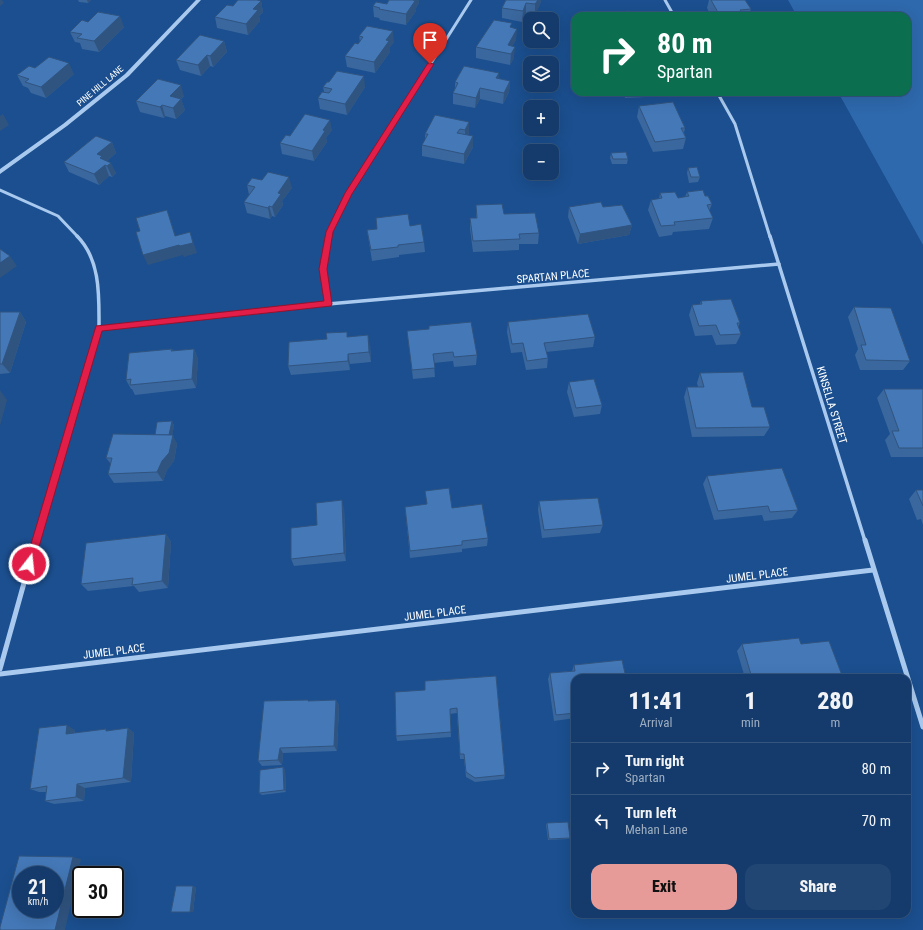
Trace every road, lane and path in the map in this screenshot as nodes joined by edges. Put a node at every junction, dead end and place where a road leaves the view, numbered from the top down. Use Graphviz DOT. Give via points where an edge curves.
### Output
graph roads {
  1 [pos="199,0"];
  2 [pos="471,0"];
  3 [pos="665,0"];
  4 [pos="672,12"];
  5 [pos="719,96"];
  6 [pos="0,172"];
  7 [pos="0,190"];
  8 [pos="779,264"];
  9 [pos="328,304"];
  10 [pos="99,328"];
  11 [pos="873,570"];
  12 [pos="0,669"];
  13 [pos="0,674"];
  14 [pos="906,674"];
  15 [pos="911,689"];
  16 [pos="923,727"];
  1 -- 6 [label="street, PINE HILL LANE" via="127,74 66,125"];
  2 -- 9 [label="street" via="349,193 330,232 323,269"];
  3 -- 4 [label="street"];
  5 -- 8 [label="street, KINSELLA STREET" via="735,124"];
  7 -- 10 [label="street" via="58,216 81,240 94,265 99,292"];
  8 -- 9 [label="street, SPARTAN PLACE"];
  8 -- 11 [label="street, KINSELLA STREET"];
  9 -- 10 [label="street, SPARTAN PLACE"];
  10 -- 12 [label="street"];
  11 -- 13 [label="street, JUMEL PLACE"];
  11 -- 14 [label="street, KINSELLA STREET"];
  15 -- 16 [label="street, KINSELLA STREET"];
}
